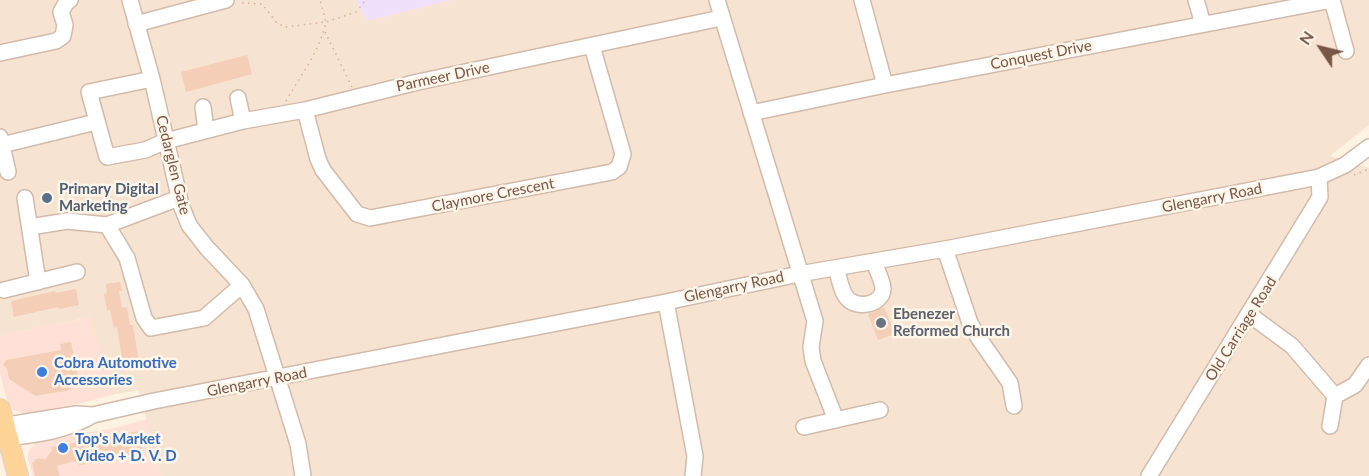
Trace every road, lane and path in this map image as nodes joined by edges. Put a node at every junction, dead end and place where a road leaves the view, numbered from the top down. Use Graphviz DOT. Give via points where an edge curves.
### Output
graph roads {
  1 [pos="70,0"];
  2 [pos="130,0"];
  3 [pos="225,0"];
  4 [pos="320,0"];
  5 [pos="366,0"];
  6 [pos="717,0"];
  7 [pos="862,0"];
  8 [pos="1196,0"];
  9 [pos="1332,0"];
  10 [pos="242,3"];
  11 [pos="721,18"];
  12 [pos="326,22"];
  13 [pos="136,24"];
  14 [pos="1203,24"];
  15 [pos="324,31"];
  16 [pos="592,46"];
  17 [pos="1346,51"];
  18 [pos="0,53"];
  19 [pos="152,79"];
  20 [pos="885,85"];
  21 [pos="357,96"];
  22 [pos="238,98"];
  23 [pos="202,107"];
  24 [pos="305,110"];
  25 [pos="752,113"];
  26 [pos="286,114"];
  27 [pos="243,121"];
  28 [pos="96,122"];
  29 [pos="206,130"];
  30 [pos="1,140"];
  31 [pos="166,141"];
  32 [pos="1369,147"];
  33 [pos="1369,169"];
  34 [pos="8,172"];
  35 [pos="1352,175"];
  36 [pos="1319,177"];
  37 [pos="25,198"];
  38 [pos="179,198"];
  39 [pos="107,225"];
  40 [pos="30,227"];
  41 [pos="945,249"];
  42 [pos="874,261"];
  43 [pos="836,268"];
  44 [pos="77,272"];
  45 [pos="799,274"];
  46 [pos="38,282"];
  47 [pos="242,285"];
  48 [pos="4,290"];
  49 [pos="666,302"];
  50 [pos="1250,315"];
  51 [pos="1369,365"];
  52 [pos="276,378"];
  53 [pos="1335,396"];
  54 [pos="1014,406"];
  55 [pos="880,410"];
  56 [pos="836,420"];
  57 [pos="1330,426"];
  58 [pos="804,427"];
  59 [pos="2,428"];
  60 [pos="18,476"];
  61 [pos="303,476"];
  62 [pos="693,476"];
  63 [pos="1149,476"];
  1 -- 18 [label="street" via="61,12 63,36 56,41"];
  2 -- 13 [label="street, Cedarglen Gate"];
  3 -- 13 [label="street"];
  4 -- 12 [label="path"];
  5 -- 12 [label="path" via="356,12"];
  6 -- 11 [label="street"];
  7 -- 20 [label="street"];
  8 -- 14 [label="street"];
  9 -- 14 [label="street, Conquest Drive"];
  9 -- 17 [label="street"];
  10 -- 12 [label="path" via="262,4 285,27"];
  11 -- 16 [label="street, Parmeer Drive"];
  11 -- 25 [label="street"];
  12 -- 15 [label="path"];
  13 -- 19 [label="street, Cedarglen Gate"];
  14 -- 20 [label="street, Conquest Drive"];
  15 -- 21 [label="path"];
  15 -- 26 [label="path" via="285,101"];
  16 -- 21 [label="street, Parmeer Drive"];
  16 -- 24 [label="street, Claymore Crescent" via="623,154 619,167 612,172 370,218 357,214 323,170"];
  19 -- 28 [label="street" via="88,92"];
  19 -- 31 [label="street, Cedarglen Gate"];
  20 -- 25 [label="street, Conquest Drive"];
  21 -- 24 [label="street, Parmeer Drive"];
  22 -- 27 [label="street"];
  23 -- 29 [label="street"];
  24 -- 26 [label="street, Parmeer Drive"];
  25 -- 45 [label="street"];
  26 -- 27 [label="street, Parmeer Drive"];
  27 -- 29 [label="street, Parmeer Drive"];
  28 -- 30 [label="street"];
  28 -- 31 [label="street, Parmeer Drive" via="107,158"];
  29 -- 31 [label="street, Parmeer Drive"];
  30 -- 34 [label="street"];
  31 -- 38 [label="street, Cedarglen Gate"];
  32 -- 36 [label="street, Glengarry Road" via="1346,165"];
  33 -- 35 [label="path"];
  36 -- 41 [label="street, Glengarry Road"];
  36 -- 50 [label="street, Old Carriage Road" via="1320,197"];
  37 -- 40 [label="street"];
  38 -- 39 [label="street"];
  38 -- 47 [label="street, Cedarglen Gate" via="189,225"];
  39 -- 40 [label="street" via="67,221"];
  39 -- 47 [label="street" via="127,258 144,318 151,328 204,318"];
  40 -- 46 [label="street"];
  41 -- 42 [label="street, Glengarry Road"];
  41 -- 54 [label="street" via="970,323 1010,383"];
  42 -- 43 [label="street, Glengarry Road"];
  42 -- 43 [label="street" via="883,289 869,304 854,304 846,298"];
  43 -- 45 [label="street, Glengarry Road"];
  44 -- 46 [label="street"];
  45 -- 49 [label="street, Glengarry Road"];
  45 -- 56 [label="street" via="815,321 813,361"];
  46 -- 48 [label="street"];
  47 -- 52 [label="street, Cedarglen Gate" via="256,309"];
  49 -- 52 [label="street, Glengarry Road"];
  49 -- 62 [label="street" via="695,456"];
  50 -- 53 [label="street" via="1292,346"];
  50 -- 63 [label="street, Old Carriage Road"];
  51 -- 53 [label="street" via="1355,386"];
  52 -- 59 [label="street, Glengarry Road" via="93,415 78,424 27,436"];
  52 -- 61 [label="street, Cedarglen Gate" via="298,444"];
  53 -- 57 [label="street"];
  55 -- 56 [label="street"];
  56 -- 58 [label="street"];
  59 -- 60 [label="main road"];
}
